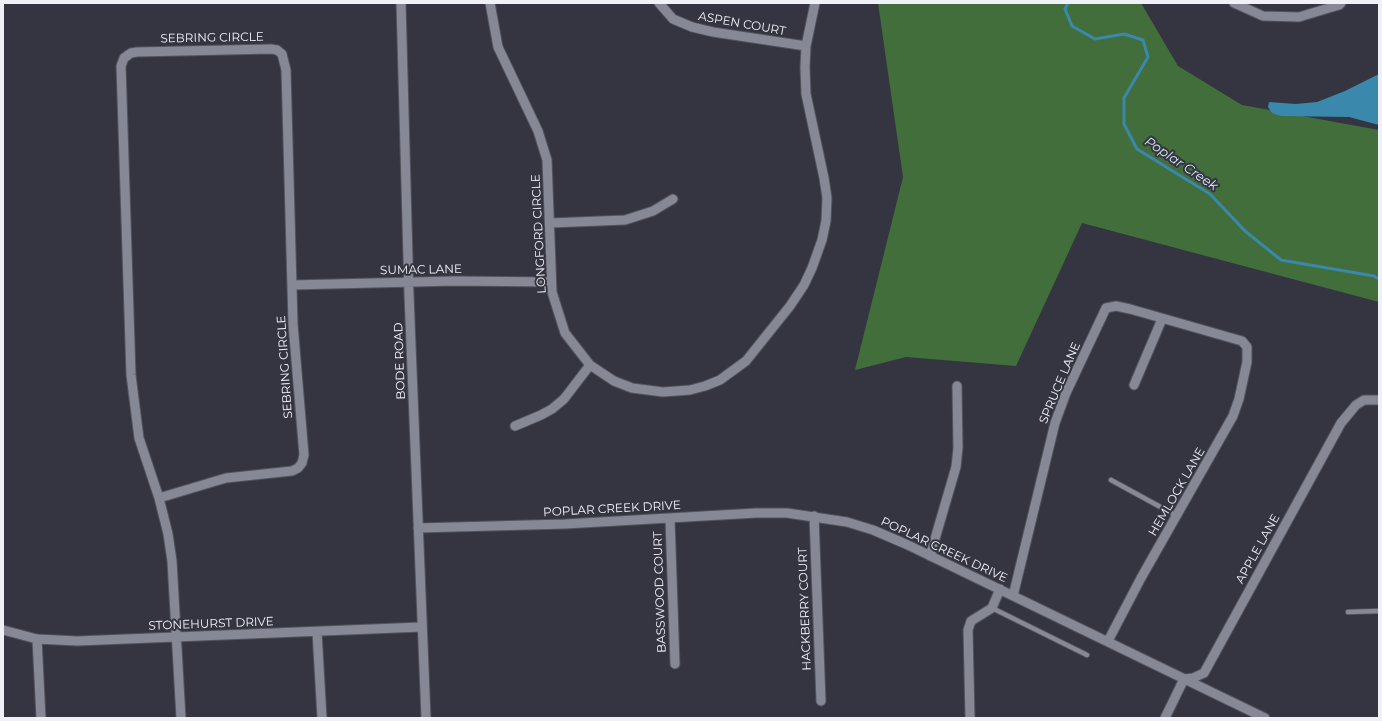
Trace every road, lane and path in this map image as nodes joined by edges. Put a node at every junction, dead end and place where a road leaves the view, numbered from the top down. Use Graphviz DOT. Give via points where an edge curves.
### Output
graph roads {
  1 [pos="401,3"];
  2 [pos="490,3"];
  3 [pos="660,3"];
  4 [pos="815,3"];
  5 [pos="1234,3"];
  6 [pos="1341,3"];
  7 [pos="806,46"];
  8 [pos="673,200"];
  9 [pos="550,222"];
  10 [pos="409,282"];
  11 [pos="551,282"];
  12 [pos="292,285"];
  13 [pos="1162,319"];
  14 [pos="1247,347"];
  15 [pos="590,365"];
  16 [pos="1134,385"];
  17 [pos="957,386"];
  18 [pos="1379,400"];
  19 [pos="515,426"];
  20 [pos="1111,480"];
  21 [pos="159,498"];
  22 [pos="814,516"];
  23 [pos="1177,516"];
  24 [pos="670,519"];
  25 [pos="418,528"];
  26 [pos="930,556"];
  27 [pos="1000,589"];
  28 [pos="1013,596"];
  29 [pos="992,608"];
  30 [pos="1379,610"];
  31 [pos="1348,612"];
  32 [pos="421,627"];
  33 [pos="3,630"];
  34 [pos="316,632"];
  35 [pos="176,638"];
  36 [pos="37,639"];
  37 [pos="1108,641"];
  38 [pos="1087,655"];
  39 [pos="675,664"];
  40 [pos="1184,679"];
  41 [pos="821,701"];
  42 [pos="41,718"];
  43 [pos="181,718"];
  44 [pos="322,718"];
  45 [pos="426,718"];
  46 [pos="970,718"];
  47 [pos="1165,718"];
  48 [pos="1265,718"];
  1 -- 10 [label="street, BODE ROAD"];
  2 -- 9 [label="street, LONGFORD CIRCLE" via="498,47 543,144 547,160"];
  3 -- 7 [label="street, ASPEN COURT" via="673,19 692,28"];
  4 -- 7 [label="street, LONGFORD CIRCLE"];
  5 -- 6 [label="street" via="1263,16 1299,17"];
  7 -- 15 [label="street, LONGFORD CIRCLE" via="806,94 827,198 822,240 804,285 746,361 705,386 676,392 632,388 614,381"];
  8 -- 9 [label="street" via="653,211 625,220"];
  9 -- 11 [label="street, LONGFORD CIRCLE"];
  10 -- 11 [label="street, SUMAC LANE"];
  10 -- 12 [label="street, SUMAC LANE"];
  10 -- 25 [label="street, BODE ROAD"];
  11 -- 15 [label="street, LONGFORD CIRCLE" via="565,333"];
  12 -- 21 [label="street, SEBRING CIRCLE" via="295,358 304,455 302,463 292,471 226,478"];
  12 -- 21 [label="street, SEBRING CIRCLE" via="288,101 282,54 278,50 264,48 131,53 122,63 121,73 131,375 139,438"];
  13 -- 14 [label="street, SPRUCE LANE" via="1242,341"];
  13 -- 16 [label="street"];
  13 -- 28 [label="street, SPRUCE LANE" via="1116,306 1106,308 1103,313 1055,423"];
  14 -- 23 [label="street, HEMLOCK LANE" via="1245,374 1233,416"];
  15 -- 19 [label="street" via="564,399 541,415"];
  17 -- 26 [label="street" via="956,467"];
  18 -- 40 [label="street, APPLE LANE" via="1360,402 1341,423 1204,673"];
  20 -- 23 [label="lane"];
  21 -- 35 [label="street, SEBRING CIRCLE" via="172,561"];
  22 -- 24 [label="street, POPLAR CREEK DRIVE" via="756,513"];
  22 -- 26 [label="street, POPLAR CREEK DRIVE" via="873,530"];
  22 -- 41 [label="street, HACKBERRY COURT"];
  23 -- 37 [label="street, HEMLOCK LANE" via="1140,578"];
  24 -- 25 [label="street, POPLAR CREEK DRIVE"];
  24 -- 39 [label="street, BASSWOOD COURT"];
  25 -- 32 [label="street, BODE ROAD"];
  26 -- 27 [label="street, POPLAR CREEK DRIVE"];
  27 -- 28 [label="street, POPLAR CREEK DRIVE"];
  27 -- 29 [label="street"];
  28 -- 37 [label="street, POPLAR CREEK DRIVE"];
  29 -- 38 [label="lane"];
  29 -- 46 [label="street" via="971,621 968,630"];
  30 -- 31 [label="lane"];
  32 -- 34 [label="street, STONEHURST DRIVE"];
  32 -- 45 [label="street, BODE ROAD"];
  33 -- 36 [label="street, STONEHURST DRIVE"];
  34 -- 35 [label="street, STONEHURST DRIVE"];
  34 -- 44 [label="street"];
  35 -- 36 [label="street, STONEHURST DRIVE" via="78,641"];
  35 -- 43 [label="street, SEBRING CIRCLE"];
  36 -- 42 [label="street"];
  37 -- 40 [label="street, POPLAR CREEK DRIVE"];
  40 -- 47 [label="street"];
  40 -- 48 [label="street, POPLAR CREEK DRIVE"];
}
